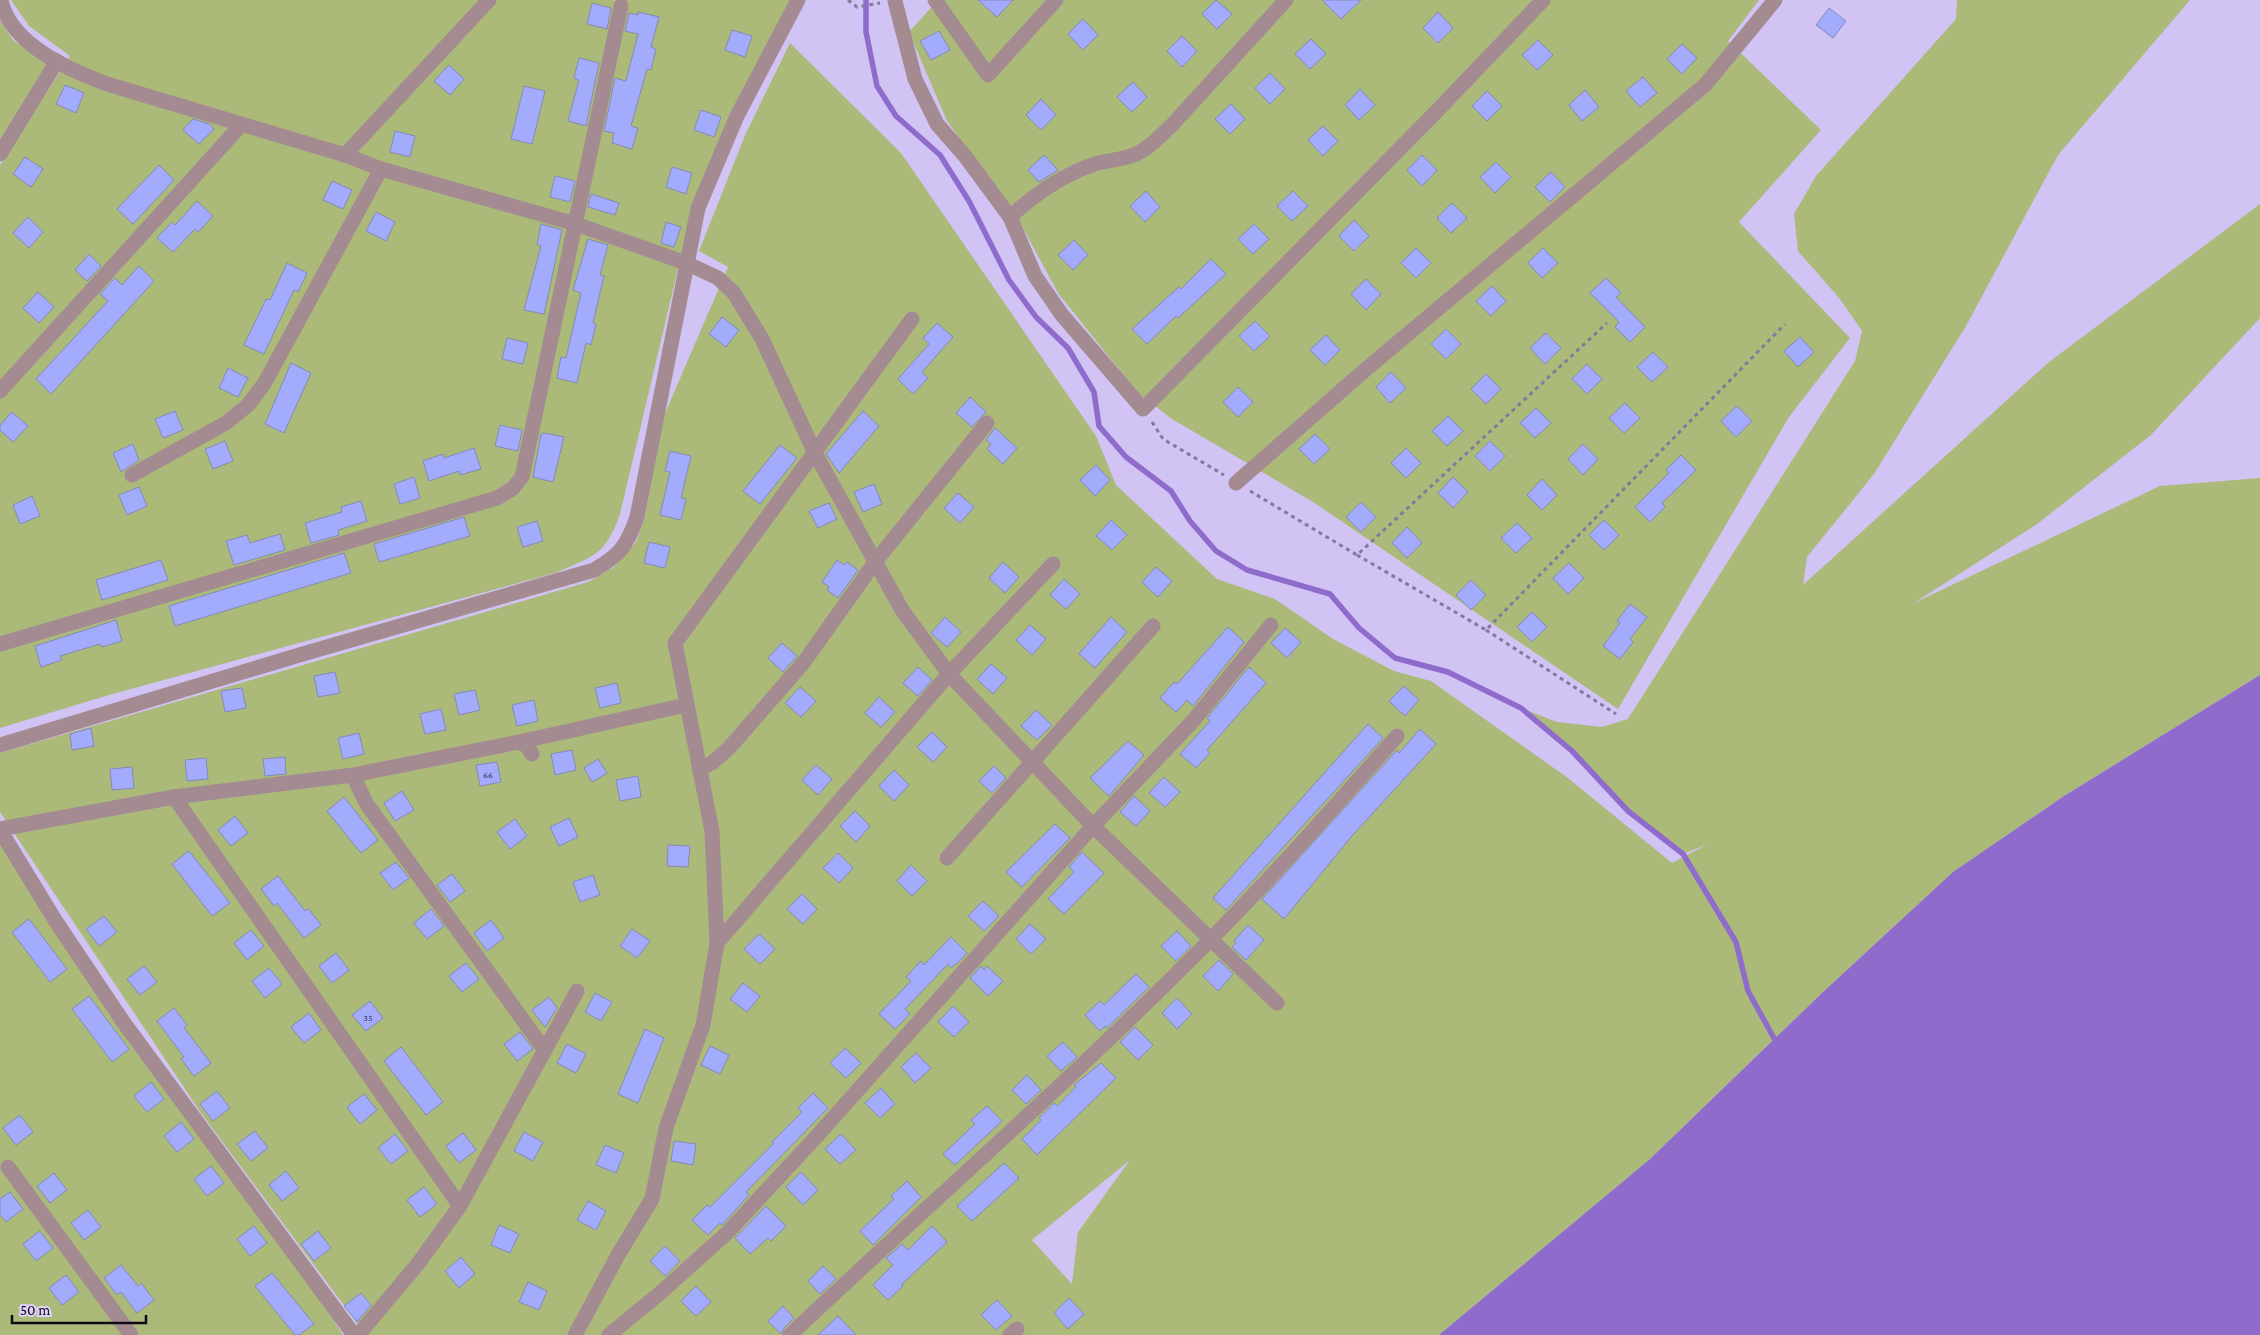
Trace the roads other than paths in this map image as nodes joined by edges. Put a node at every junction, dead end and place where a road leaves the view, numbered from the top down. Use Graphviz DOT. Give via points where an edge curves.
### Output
graph roads {
  1 [pos="1,0"];
  2 [pos="489,0"];
  3 [pos="798,0"];
  4 [pos="935,0"];
  5 [pos="1056,0"];
  6 [pos="1286,0"];
  7 [pos="1543,0"];
  8 [pos="1775,0"];
  9 [pos="895,1"];
  10 [pos="622,6"];
  11 [pos="57,61"];
  12 [pos="242,124"];
  13 [pos="0,154"];
  14 [pos="345,155"];
  15 [pos="381,169"];
  16 [pos="1010,217"];
  17 [pos="576,224"];
  18 [pos="686,263"];
  19 [pos="912,318"];
  20 [pos="0,391"];
  21 [pos="987,423"];
  22 [pos="815,453"];
  23 [pos="132,475"];
  24 [pos="1236,483"];
  25 [pos="875,562"];
  26 [pos="1053,564"];
  27 [pos="1272,625"];
  28 [pos="1153,626"];
  29 [pos="0,644"];
  30 [pos="949,674"];
  31 [pos="686,705"];
  32 [pos="1397,736"];
  33 [pos="519,742"];
  34 [pos="0,745"];
  35 [pos="532,754"];
  36 [pos="1032,764"];
  37 [pos="699,769"];
  38 [pos="353,775"];
  39 [pos="174,797"];
  40 [pos="1093,826"];
  41 [pos="0,829"];
  42 [pos="947,858"];
  43 [pos="1211,940"];
  44 [pos="717,943"];
  45 [pos="577,991"];
  46 [pos="1276,1003"];
  47 [pos="544,1049"];
  48 [pos="8,1167"];
  49 [pos="460,1206"];
  50 [pos="131,1335"];
  51 [pos="354,1335"];
  52 [pos="358,1335"];
  53 [pos="575,1335"];
  54 [pos="609,1335"];
  55 [pos="790,1335"];
  1 -- 11 [label="lane" via="4,13 20,36"];
  2 -- 14 [label="lane"];
  3 -- 18 [label="lane" via="737,116 698,208"];
  4 -- 5 [label="lane" via="988,75"];
  6 -- 16 [label="lane" via="1152,143 1136,154 1095,164 1055,181"];
  7 -- 16 [label="lane" via="1143,408 1062,315 1035,276"];
  8 -- 24 [label="lane" via="1705,85 1365,370"];
  9 -- 16 [label="lane" via="914,79 936,124 965,156"];
  10 -- 17 [label="lane"];
  11 -- 12 [label="lane" via="73,72 107,84"];
  11 -- 13 [label="lane"];
  12 -- 14 [label="lane"];
  12 -- 20 [label="lane"];
  14 -- 15 [label="lane"];
  15 -- 17 [label="lane"];
  15 -- 23 [label="lane" via="264,384 248,405 226,423"];
  17 -- 18 [label="lane"];
  17 -- 29 [label="lane" via="522,477 512,489 497,498"];
  18 -- 22 [label="lane" via="718,278 734,293 762,339"];
  18 -- 34 [label="lane" via="637,517 629,540 615,558 594,570"];
  19 -- 22 [label="lane"];
  21 -- 25 [label="lane"];
  22 -- 25 [label="lane"];
  22 -- 31 [label="lane" via="675,643"];
  25 -- 30 [label="lane" via="902,610"];
  25 -- 37 [label="lane" via="804,662 730,747 712,763"];
  26 -- 30 [label="lane"];
  27 -- 40 [label="lane" via="1193,722"];
  28 -- 36 [label="lane"];
  30 -- 36 [label="lane"];
  30 -- 44 [label="lane"];
  31 -- 33 [label="lane"];
  31 -- 37 [label="lane"];
  32 -- 43 [label="lane" via="1285,863"];
  33 -- 35 [label="lane"];
  33 -- 38 [label="lane"];
  36 -- 40 [label="lane"];
  36 -- 42 [label="lane"];
  37 -- 44 [label="lane" via="712,831"];
  38 -- 39 [label="lane"];
  38 -- 47 [label="lane" via="366,803"];
  39 -- 41 [label="lane"];
  39 -- 49 [label="lane"];
  40 -- 43 [label="lane"];
  40 -- 54 [label="lane" via="727,1234"];
  41 -- 51 [label="lane" via="55,920 124,1023"];
  43 -- 46 [label="lane"];
  43 -- 55 [label="lane"];
  44 -- 53 [label="lane" via="704,1025 666,1128 652,1199"];
  45 -- 47 [label="lane"];
  47 -- 49 [label="lane"];
  48 -- 50 [label="lane"];
  49 -- 52 [label="lane" via="417,1265"];
}
